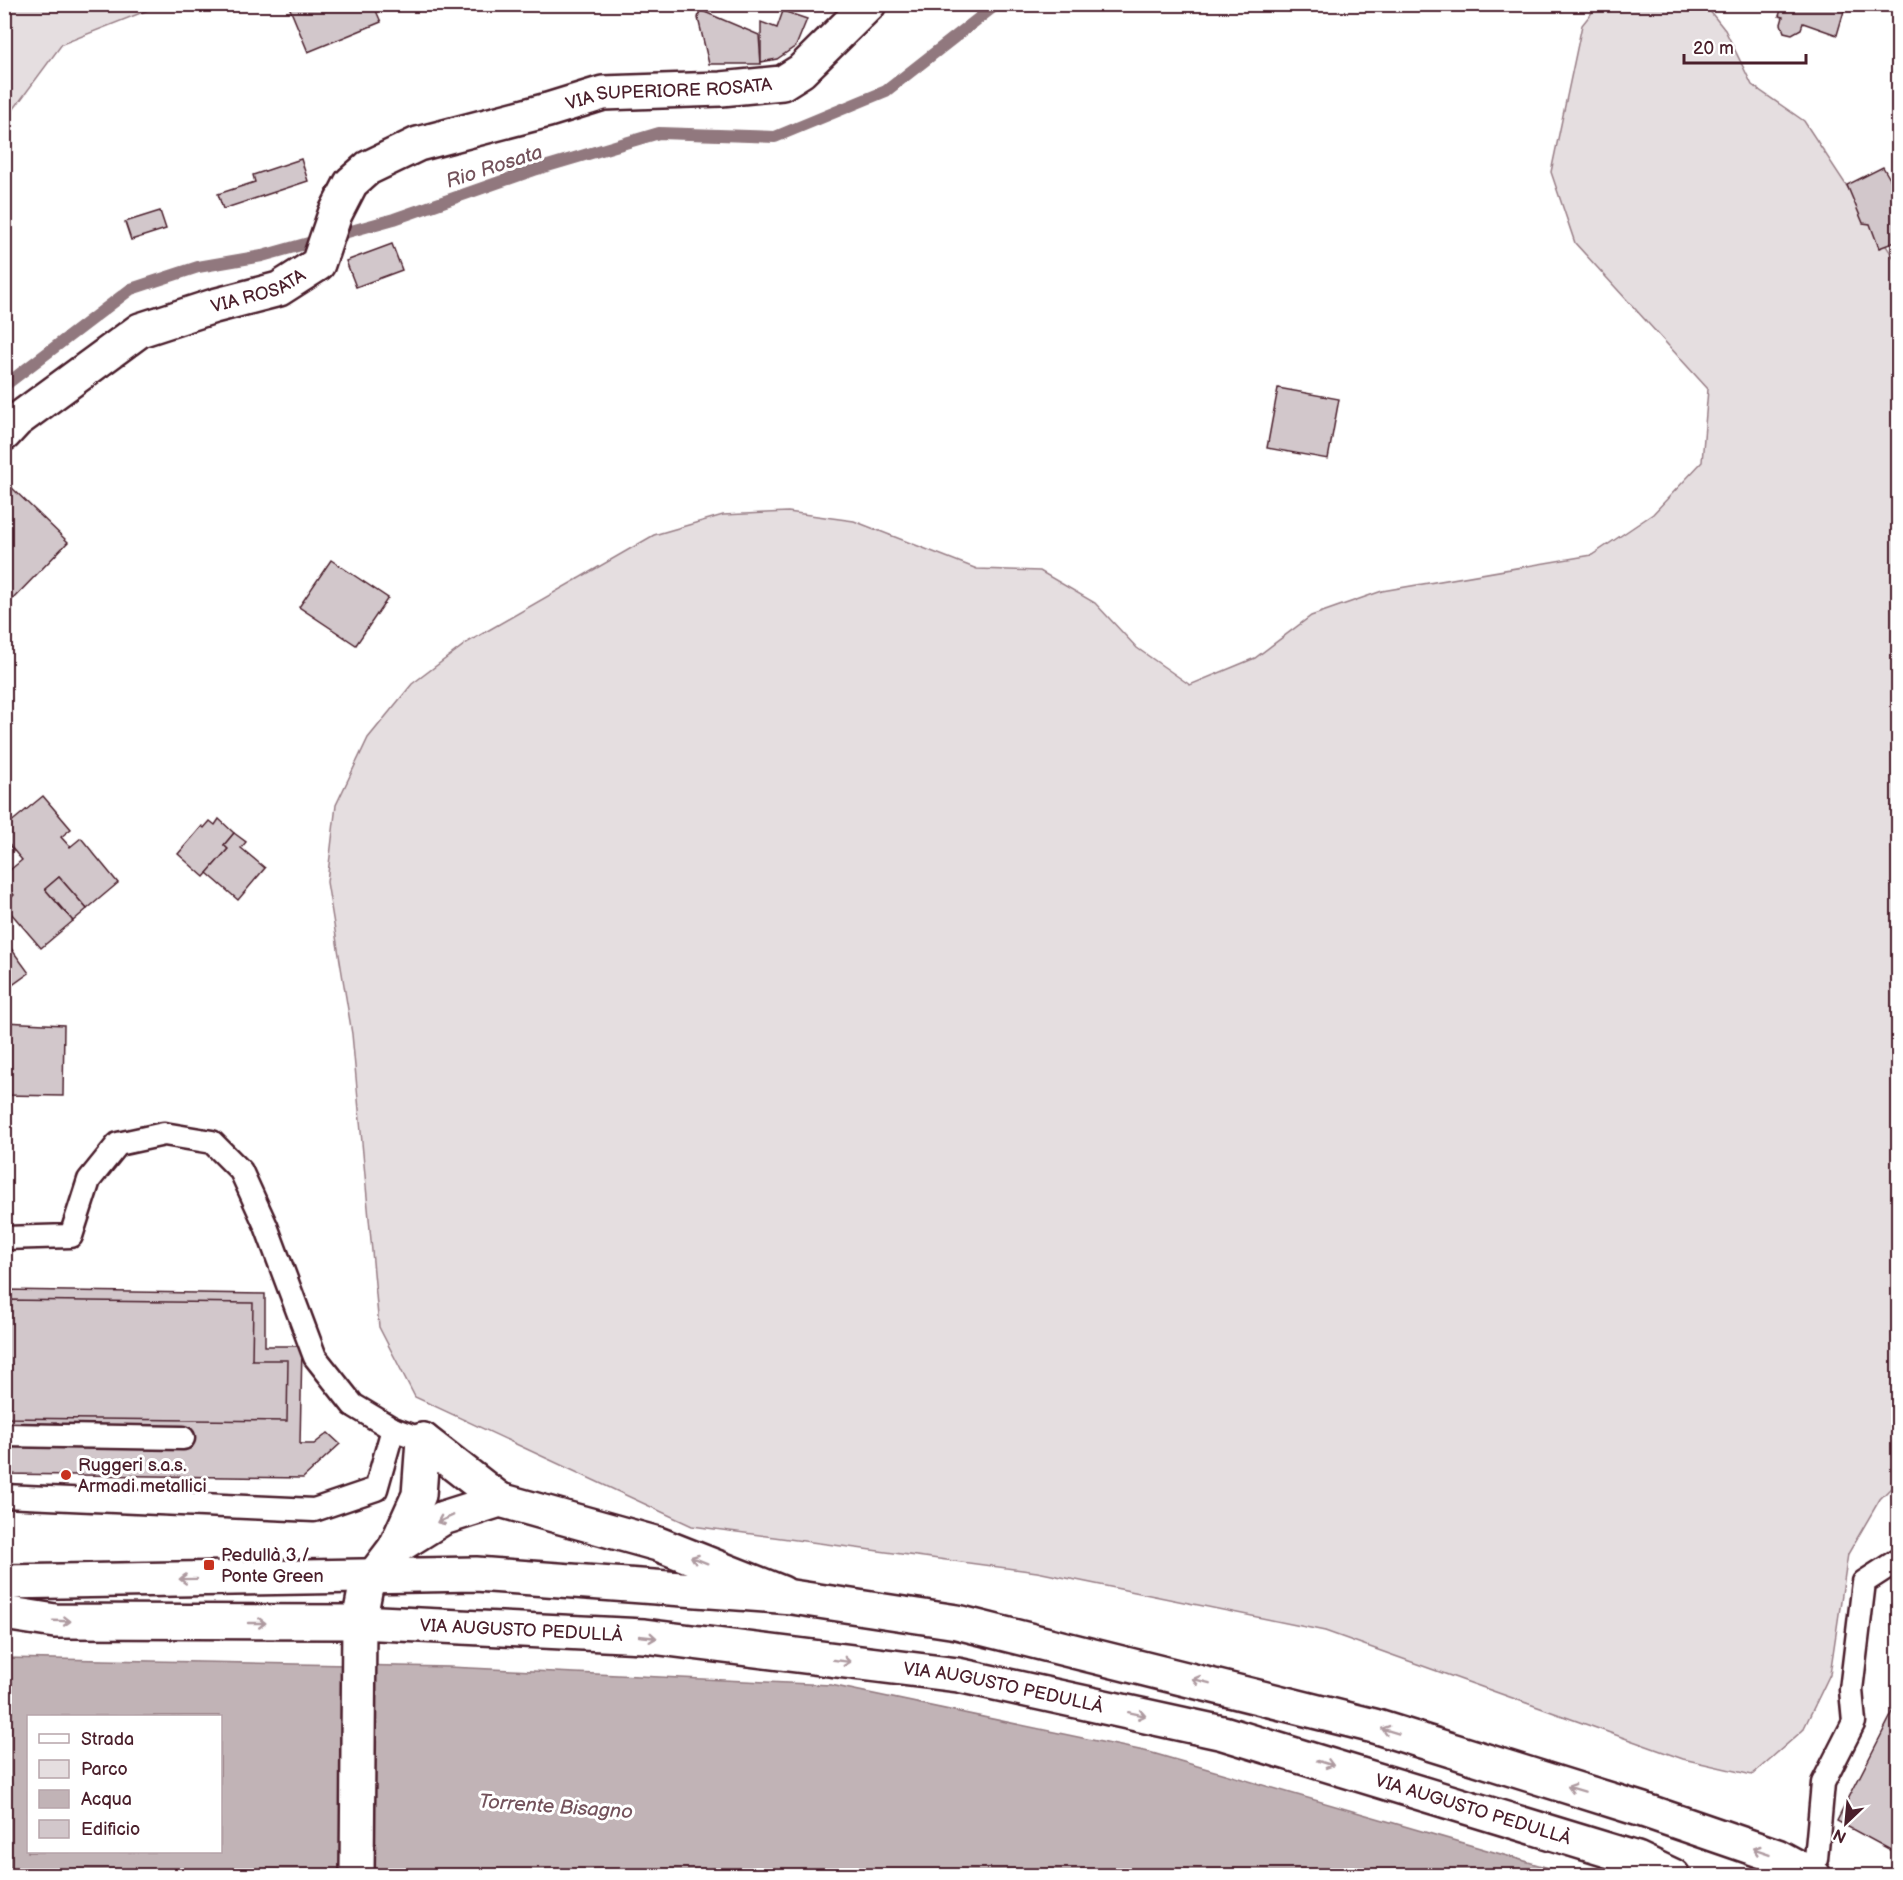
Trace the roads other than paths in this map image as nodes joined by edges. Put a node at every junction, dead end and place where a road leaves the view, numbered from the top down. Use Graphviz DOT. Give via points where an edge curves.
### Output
graph roads {
  1 [pos="869,4"];
  2 [pos="548,110"];
  3 [pos="4,434"];
  4 [pos="4,1238"];
  5 [pos="408,1434"];
  6 [pos="4,1435"];
  7 [pos="183,1438"];
  8 [pos="4,1496"];
  9 [pos="500,1500"];
  10 [pos="395,1548"];
  11 [pos="1899,1560"];
  12 [pos="372,1577"];
  13 [pos="4,1582"];
  14 [pos="792,1597"];
  15 [pos="4,1613"];
  16 [pos="359,1622"];
  17 [pos="1815,1867"];
  18 [pos="357,1875"];
  19 [pos="1673,1875"];
  1 -- 2 [label="main road, VIA SUPERIORE ROSATA" via="801,71 782,83 730,89 603,93"];
  2 -- 3 [label="main road, VIA ROSATA" via="418,144 368,168 351,183 335,214 318,264 279,289 140,330 16,421"];
  4 -- 5 [label="lane" via="71,1236 89,1180 118,1144 164,1134 212,1142 241,1171 315,1357 352,1405"];
  5 -- 8 [label="lane" via="376,1489 314,1510"];
  5 -- 9 [label="main road"];
  5 -- 10 [label="main road" via="419,1495"];
  6 -- 7 [label="lane"];
  9 -- 10 [label="main road, one-way" via="443,1518"];
  14 -- 9 [label="main road, one-way" via="658,1544"];
  10 -- 12 [label="main road"];
  11 -- 17 [label="lane" via="1864,1582 1851,1690 1854,1722 1823,1783"];
  12 -- 13 [label="main road, one-way"];
  12 -- 14 [label="main road" via="476,1574"];
  12 -- 16 [label="main road" via="366,1586"];
  17 -- 14 [label="main road, one-way" via="1374,1726 957,1622"];
  15 -- 16 [label="main road, VIA AUGUSTO PEDULLÀ, one-way" via="55,1621"];
  16 -- 18 [label="main road"];
  16 -- 19 [label="main road, VIA AUGUSTO PEDULLÀ, one-way" via="644,1636 958,1675 1223,1733 1637,1859"];
}
